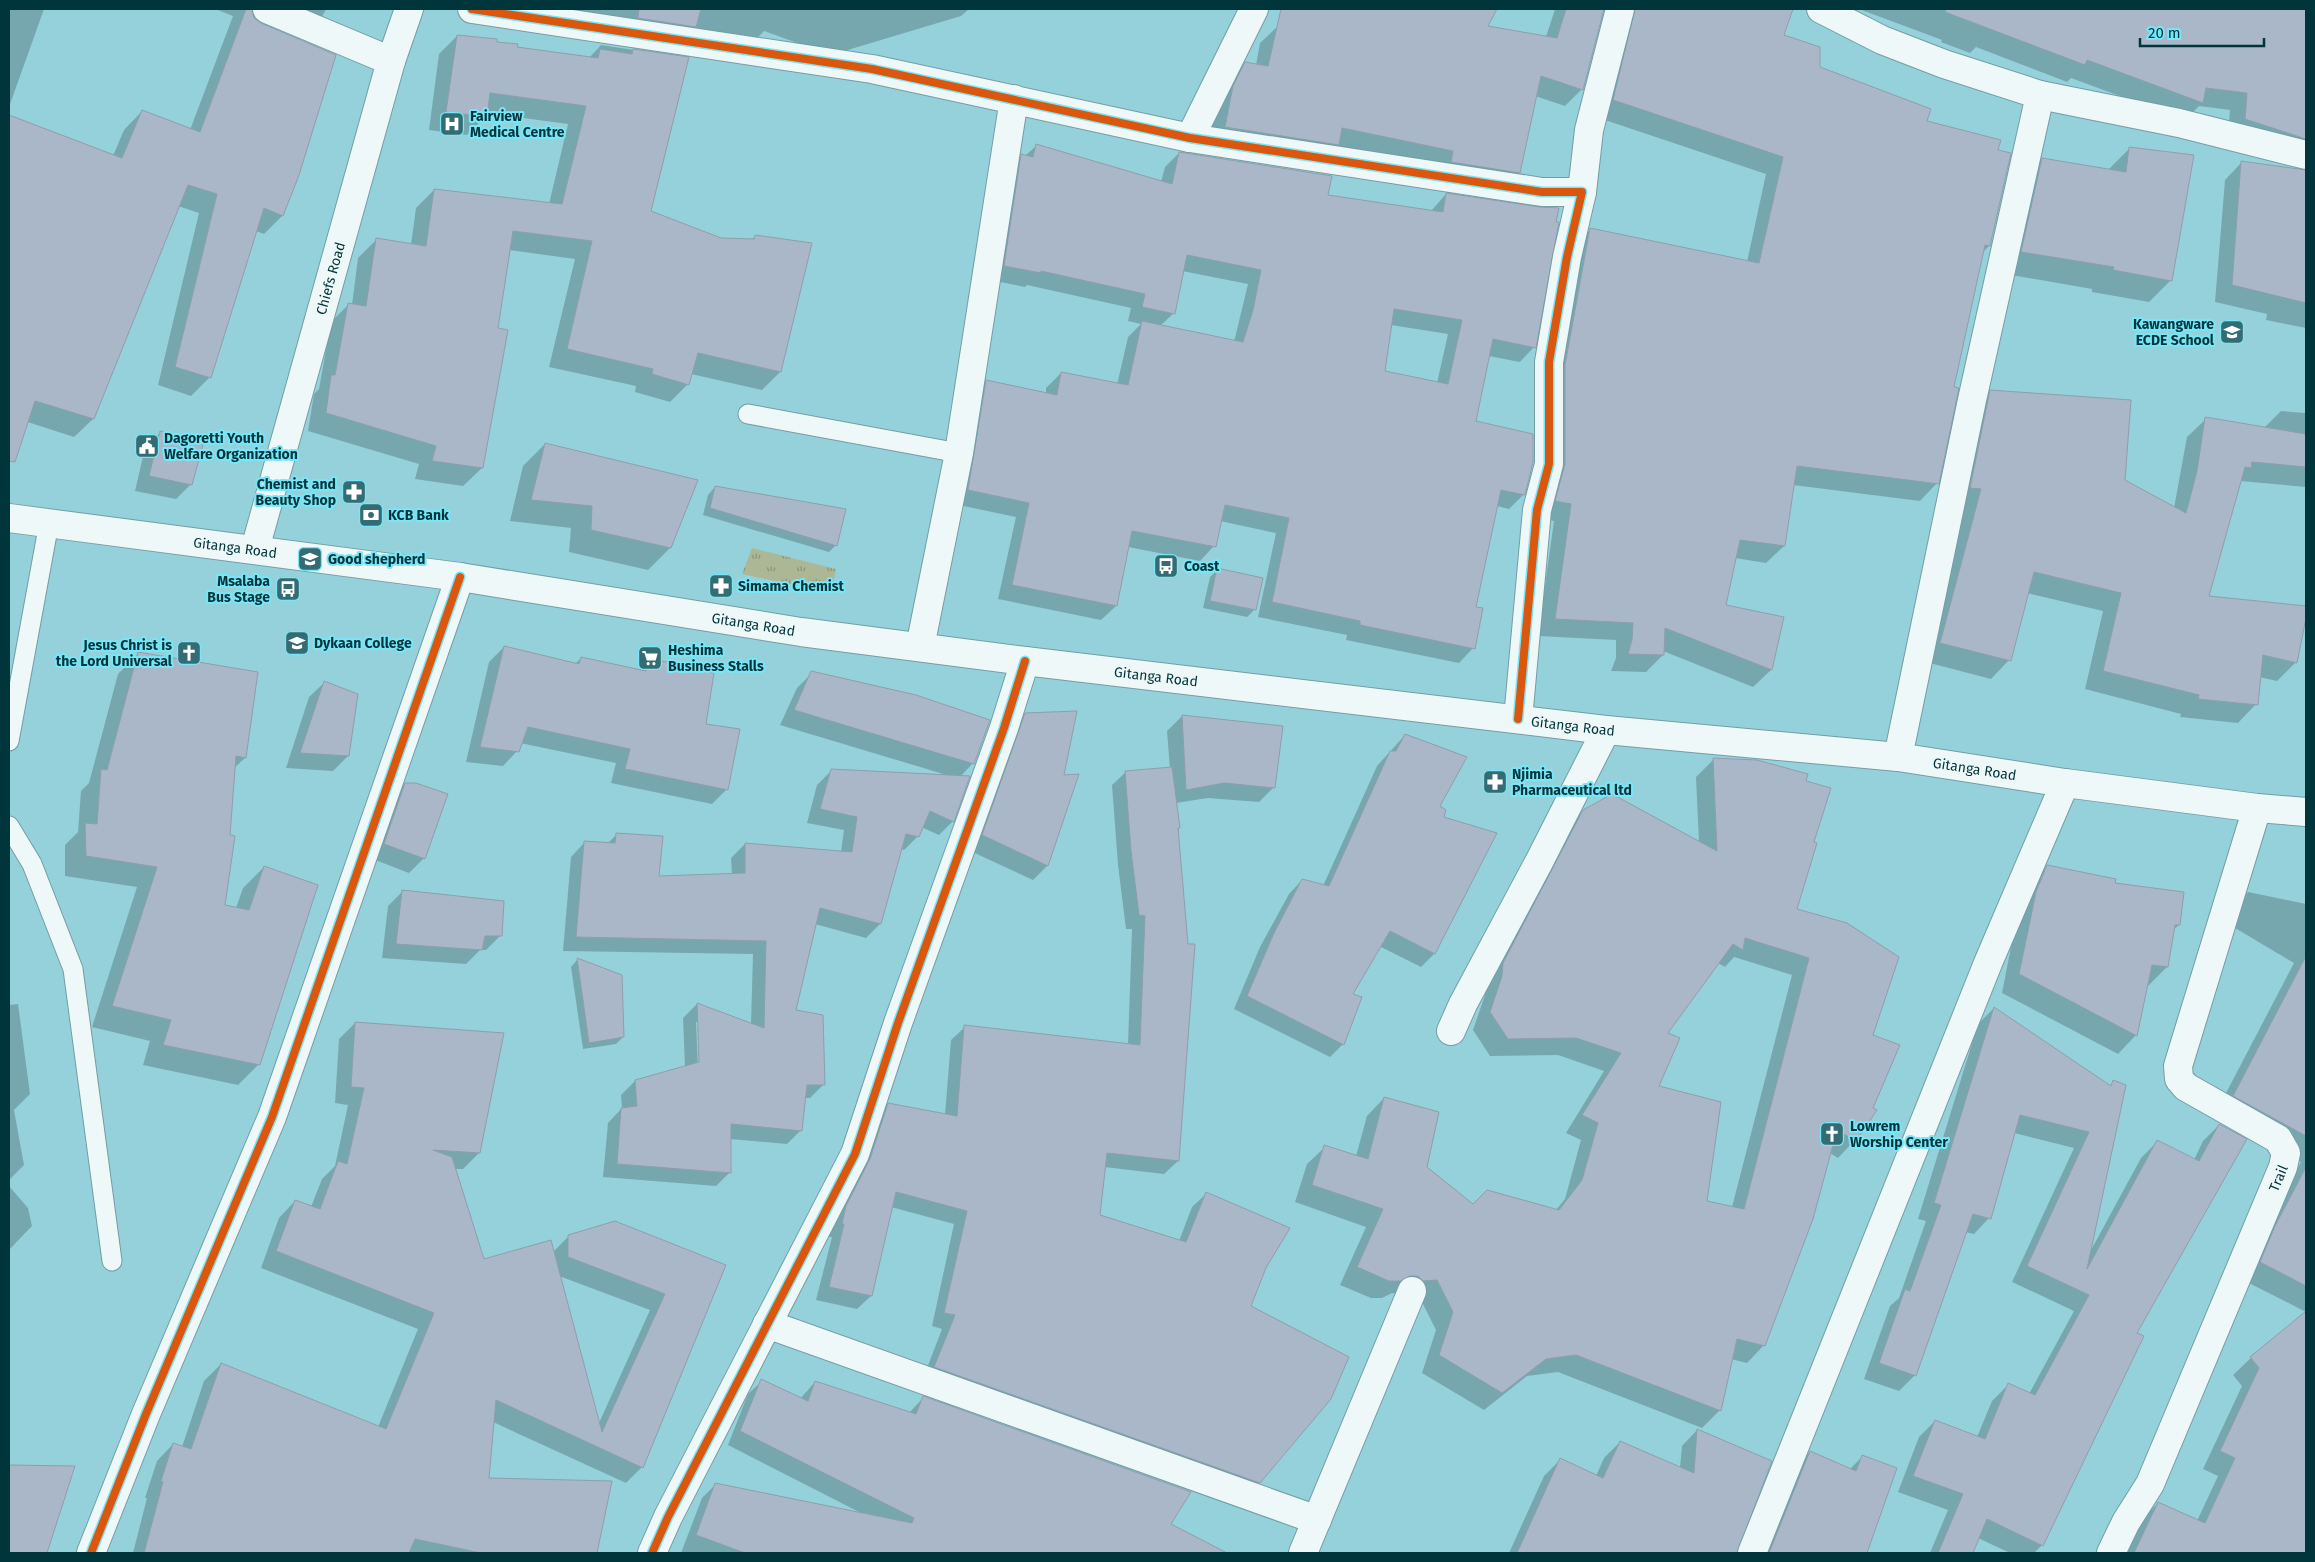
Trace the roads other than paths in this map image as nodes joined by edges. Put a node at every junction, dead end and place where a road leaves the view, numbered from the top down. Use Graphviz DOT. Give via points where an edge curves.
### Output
graph roads {
  1 [pos="267,9"];
  2 [pos="409,9"];
  3 [pos="472,9"];
  4 [pos="1254,9"];
  5 [pos="1620,9"];
  6 [pos="1821,9"];
  7 [pos="391,61"];
  8 [pos="2040,94"];
  9 [pos="1014,99"];
  10 [pos="1190,138"];
  11 [pos="2306,155"];
  12 [pos="1582,192"];
  13 [pos="748,414"];
  14 [pos="959,453"];
  15 [pos="9,518"];
  16 [pos="49,523"];
  17 [pos="255,550"];
  18 [pos="460,576"];
  19 [pos="920,647"];
  20 [pos="1026,661"];
  21 [pos="1518,719"];
  22 [pos="1606,730"];
  23 [pos="9,741"];
  24 [pos="1898,757"];
  25 [pos="2065,783"];
  26 [pos="2257,808"];
  27 [pos="2306,812"];
  28 [pos="9,826"];
  29 [pos="1451,1032"];
  30 [pos="112,1261"];
  31 [pos="1412,1291"];
  32 [pos="767,1324"];
  33 [pos="1317,1520"];
  34 [pos="91,1553"];
  35 [pos="652,1553"];
  36 [pos="1303,1553"];
  37 [pos="1752,1553"];
  38 [pos="2111,1553"];
  1 -- 7 [label="street"];
  2 -- 7 [label="street, Chiefs Road"];
  3 -- 9 [label="street" via="872,68"];
  4 -- 10 [label="street"];
  5 -- 12 [label="street" via="1589,130"];
  6 -- 8 [label="street" via="1882,40 1997,82"];
  7 -- 17 [label="street, Chiefs Road"];
  8 -- 11 [label="street" via="2178,123"];
  8 -- 24 [label="street"];
  9 -- 10 [label="street"];
  9 -- 14 [label="street"];
  10 -- 12 [label="street" via="1542,192"];
  12 -- 21 [label="street" via="1549,362 1549,464 1537,510"];
  13 -- 14 [label="lane"];
  14 -- 19 [label="street"];
  15 -- 16 [label="street, Gitanga Road"];
  16 -- 17 [label="street, Gitanga Road"];
  16 -- 23 [label="lane"];
  17 -- 18 [label="street, Gitanga Road"];
  18 -- 19 [label="street, Gitanga Road" via="801,632"];
  18 -- 34 [label="street" via="272,1117"];
  19 -- 20 [label="street, Gitanga Road"];
  20 -- 21 [label="street, Gitanga Road"];
  20 -- 32 [label="street" via="898,1022 855,1154"];
  21 -- 22 [label="street, Gitanga Road"];
  22 -- 24 [label="street, Gitanga Road"];
  22 -- 29 [label="street"];
  24 -- 25 [label="street, Gitanga Road"];
  25 -- 26 [label="street, Gitanga Road"];
  25 -- 37 [label="street" via="1988,963"];
  26 -- 27 [label="street, Gitanga Road"];
  26 -- 38 [label="street, Trail" via="2178,1066 2179,1079 2278,1139 2286,1152 2283,1167 2150,1484"];
  28 -- 30 [label="lane" via="32,864 73,969"];
  31 -- 33 [label="street"];
  32 -- 33 [label="street"];
  32 -- 35 [label="street"];
  33 -- 36 [label="street"];
}
